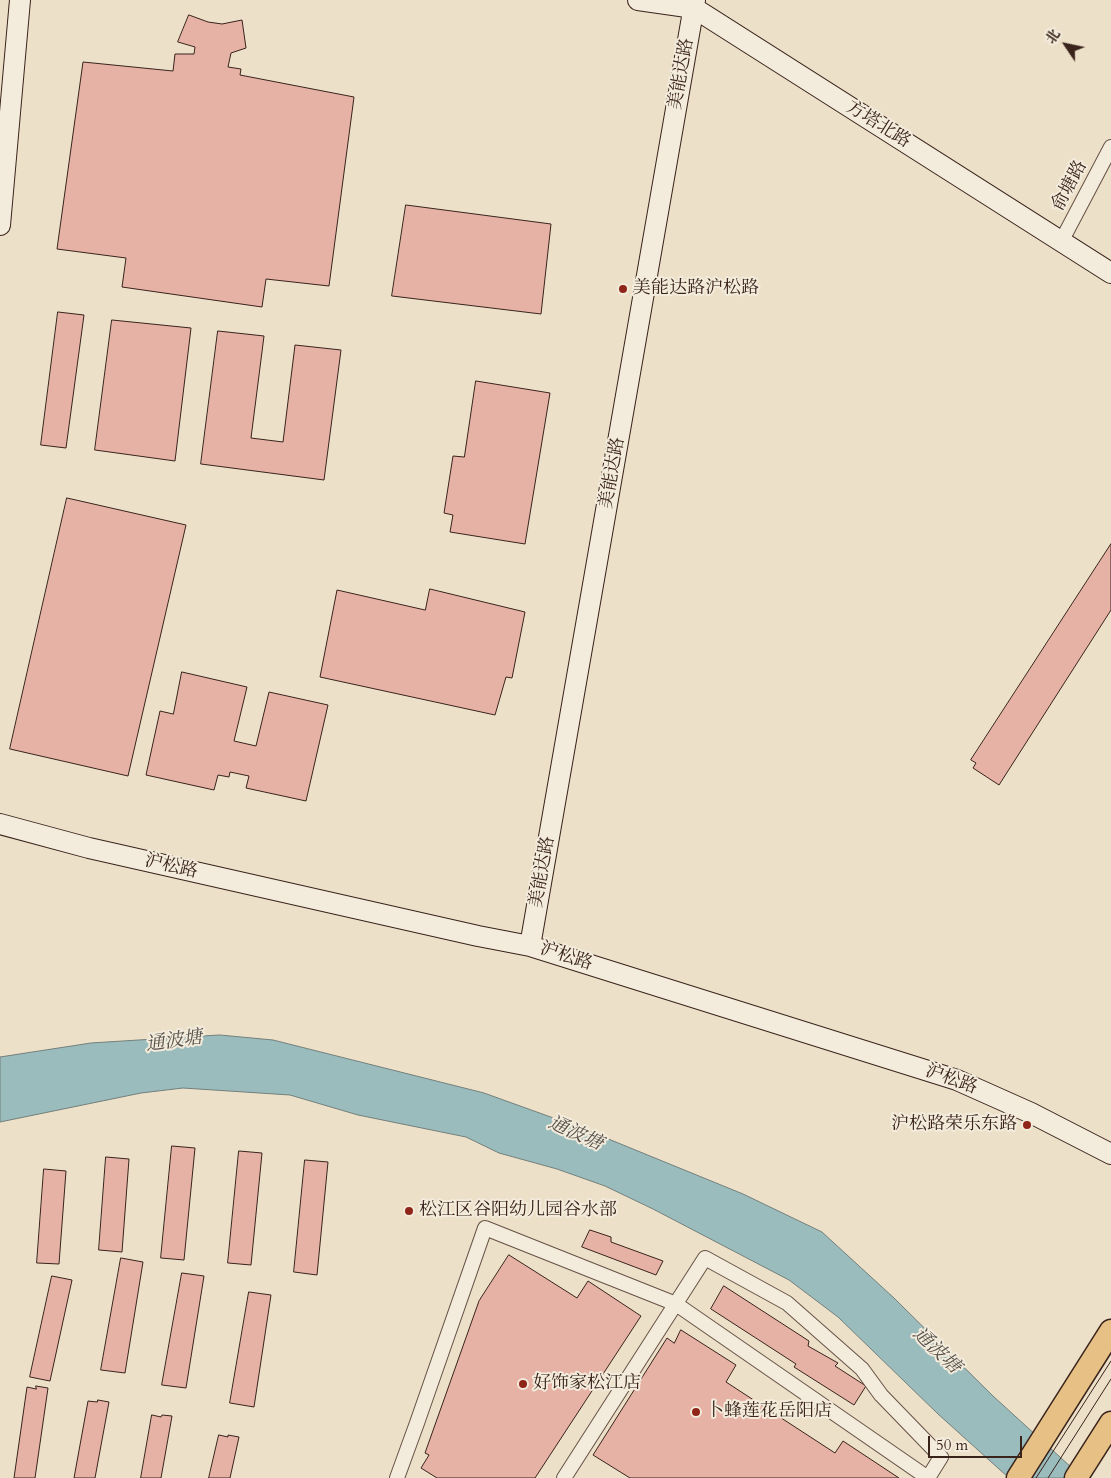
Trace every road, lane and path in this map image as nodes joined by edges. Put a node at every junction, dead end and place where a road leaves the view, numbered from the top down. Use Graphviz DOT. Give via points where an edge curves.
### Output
graph roads {
  1 [pos="20,0"];
  2 [pos="638,0"];
  3 [pos="694,4"];
  4 [pos="1111,147"];
  5 [pos="0,225"];
  6 [pos="1062,242"];
  7 [pos="1111,273"];
  8 [pos="0,824"];
  9 [pos="530,946"];
  10 [pos="1111,1154"];
  11 [pos="676,1304"];
  12 [pos="1111,1331"];
  13 [pos="1111,1423"];
  14 [pos="568,1477"];
  15 [pos="397,1478"];
  16 [pos="928,1478"];
  17 [pos="1018,1478"];
  18 [pos="1076,1478"];
  1 -- 5 [label="main road"];
  2 -- 3 [label="main road, 方塔北路"];
  3 -- 6 [label="main road, 方塔北路"];
  3 -- 9 [label="main road, 美能达路"];
  4 -- 6 [label="street, 俞塘路"];
  6 -- 7 [label="main road, 方塔北路"];
  8 -- 9 [label="main road, 沪松路" via="99,850"];
  9 -- 10 [label="main road, 沪松路" via="957,1080"];
  11 -- 14 [label="street"];
  11 -- 15 [label="street" via="485,1228"];
  11 -- 16 [label="street"];
  11 -- 16 [label="street" via="705,1258 787,1303 862,1369 881,1395 941,1457"];
  12 -- 17 [label="main road"];
  13 -- 18 [label="main road"];
}
